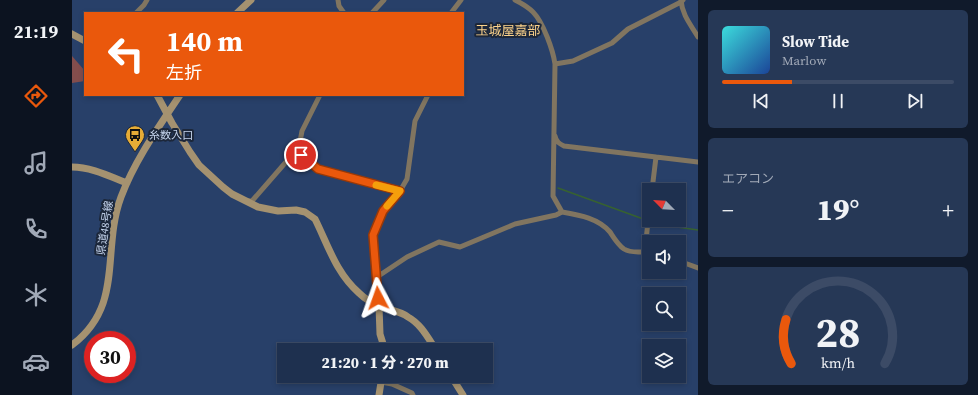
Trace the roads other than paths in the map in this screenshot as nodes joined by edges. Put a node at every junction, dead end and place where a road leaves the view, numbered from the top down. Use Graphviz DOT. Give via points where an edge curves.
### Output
graph roads {
  1 [pos="147,0"];
  2 [pos="251,0"];
  3 [pos="338,0"];
  4 [pos="384,0"];
  5 [pos="461,0"];
  6 [pos="515,0"];
  7 [pos="682,1"];
  8 [pos="137,12"];
  9 [pos="238,12"];
  10 [pos="343,12"];
  11 [pos="373,12"];
  12 [pos="452,12"];
  13 [pos="72,34"];
  14 [pos="698,37"];
  15 [pos="84,40"];
  16 [pos="555,64"];
  17 [pos="158,96"];
  18 [pos="179,96"];
  19 [pos="320,96"];
  20 [pos="428,96"];
  21 [pos="167,115"];
  22 [pos="554,129"];
  23 [pos="299,147"];
  24 [pos="656,157"];
  25 [pos="698,162"];
  26 [pos="72,167"];
  27 [pos="127,183"];
  28 [pos="653,183"];
  29 [pos="400,191"];
  30 [pos="246,201"];
  31 [pos="562,212"];
  32 [pos="642,252"];
  33 [pos="686,264"];
  34 [pos="698,268"];
  35 [pos="377,277"];
  36 [pos="379,306"];
  37 [pos="383,343"];
  38 [pos="432,343"];
  39 [pos="72,345"];
  40 [pos="380,383"];
  41 [pos="390,383"];
  42 [pos="455,383"];
  43 [pos="379,395"];
  44 [pos="413,395"];
  45 [pos="463,395"];
  1 -- 8 [label="street"];
  2 -- 9 [label="street"];
  3 -- 10 [label="street"];
  4 -- 11 [label="street"];
  5 -- 12 [label="street"];
  6 -- 16 [label="street" via="536,16"];
  7 -- 14 [label="street" via="684,15"];
  7 -- 16 [label="street" via="628,29 612,43 573,61"];
  13 -- 15 [label="street"];
  16 -- 22 [label="street"];
  17 -- 21 [label="street"];
  18 -- 21 [label="street, 県道48号線"];
  19 -- 23 [label="street" via="302,131"];
  20 -- 29 [label="street" via="415,121 407,179"];
  21 -- 27 [label="street, 県道48号線" via="137,162"];
  21 -- 30 [label="street" via="199,165 232,194"];
  22 -- 24 [label="street" via="556,139 564,146"];
  22 -- 31 [label="street" via="553,196"];
  23 -- 29 [label="street" via="301,155 318,169"];
  23 -- 30 [label="street" via="252,201"];
  24 -- 25 [label="street"];
  24 -- 28 [label="street"];
  26 -- 27 [label="street" via="83,167"];
  27 -- 39 [label="street, 県道48号線" via="116,216 104,301 95,322"];
  29 -- 35 [label="street" via="383,211 373,235"];
  30 -- 36 [label="street" via="258,207 278,211 304,212 315,219 341,272 360,294"];
  31 -- 32 [label="street" via="584,216 600,224 624,249"];
  31 -- 35 [label="street" via="515,224 460,247 438,242 407,257"];
  33 -- 34 [label="street"];
  35 -- 36 [label="street"];
  36 -- 37 [label="street"];
  36 -- 38 [label="street" via="408,316 418,324"];
  40 -- 43 [label="street"];
  41 -- 44 [label="street"];
  42 -- 45 [label="street"];
}
